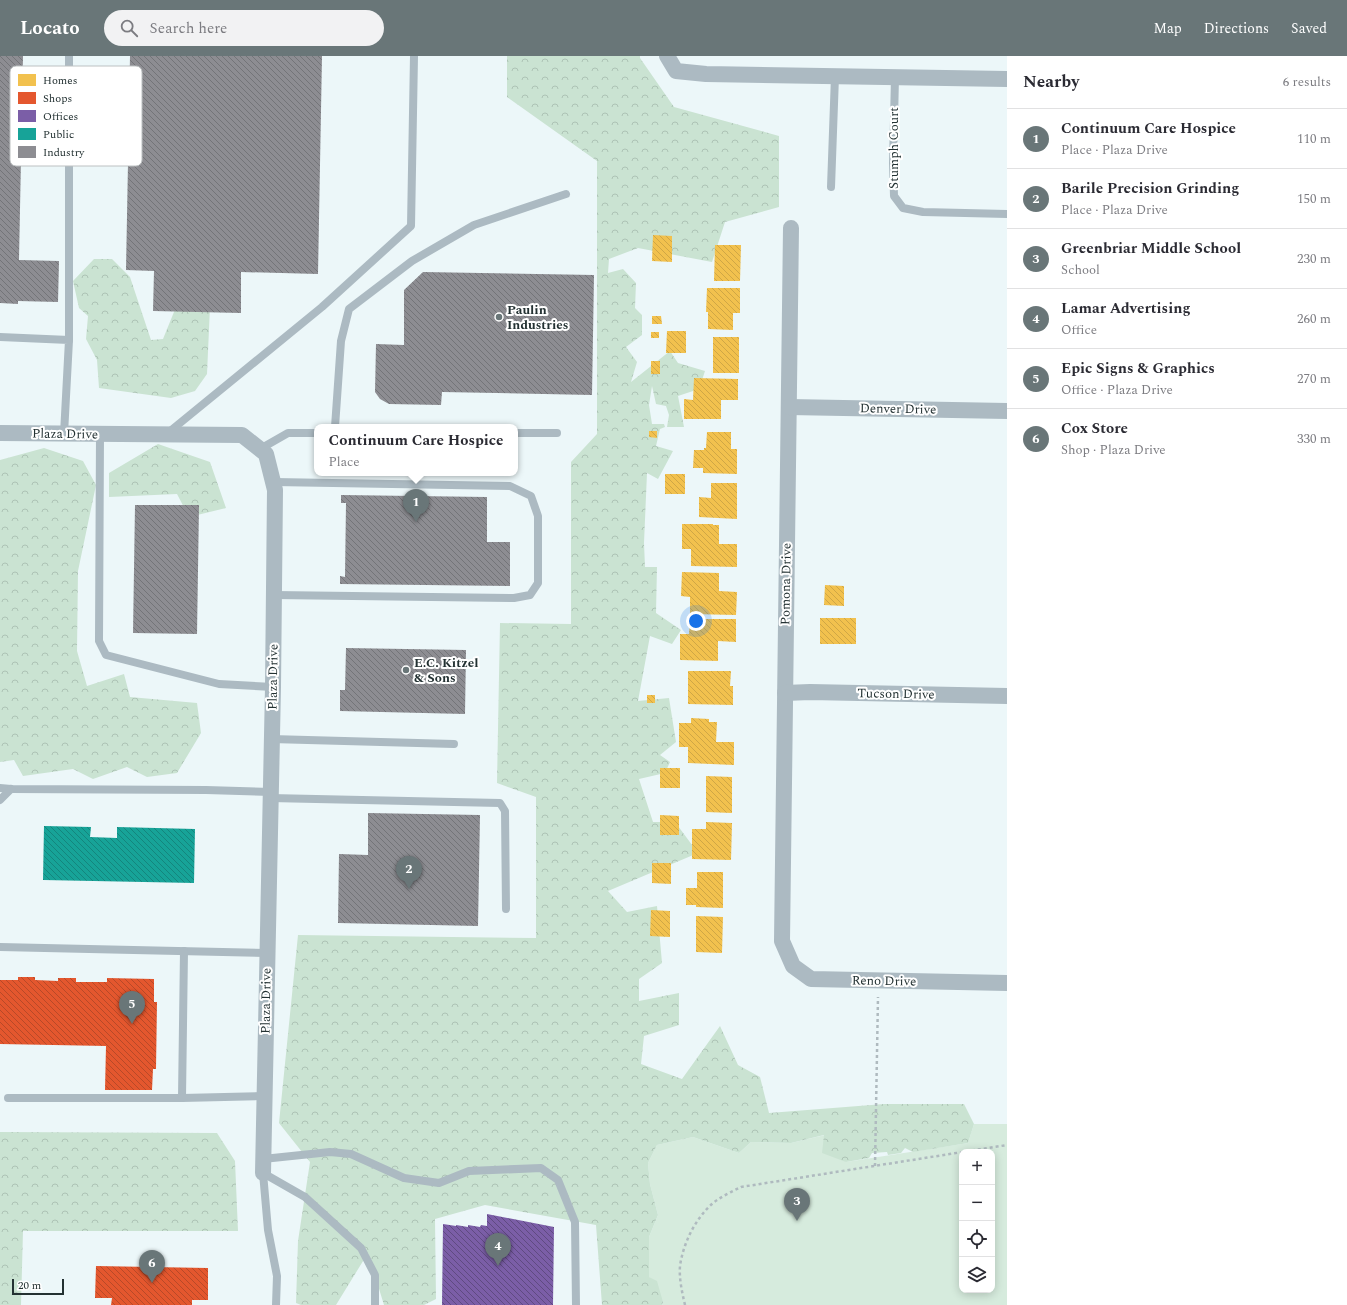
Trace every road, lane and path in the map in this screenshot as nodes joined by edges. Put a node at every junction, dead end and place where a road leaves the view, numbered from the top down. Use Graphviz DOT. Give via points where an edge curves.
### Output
graph roads {
  1 [pos="414,56"];
  2 [pos="667,56"];
  3 [pos="835,76"];
  4 [pos="895,77"];
  5 [pos="1007,79"];
  6 [pos="69,166"];
  7 [pos="831,187"];
  8 [pos="566,194"];
  9 [pos="1007,214"];
  10 [pos="791,228"];
  11 [pos="0,337"];
  12 [pos="69,340"];
  13 [pos="789,407"];
  14 [pos="1007,411"];
  15 [pos="335,424"];
  16 [pos="518,432"];
  17 [pos="0,433"];
  18 [pos="314,433"];
  19 [pos="557,433"];
  20 [pos="64,434"];
  21 [pos="166,434"];
  22 [pos="100,435"];
  23 [pos="260,449"];
  24 [pos="274,482"];
  25 [pos="274,596"];
  26 [pos="273,687"];
  27 [pos="785,693"];
  28 [pos="1007,696"];
  29 [pos="271,739"];
  30 [pos="454,744"];
  31 [pos="0,788"];
  32 [pos="12,789"];
  33 [pos="270,795"];
  34 [pos="0,800"];
  35 [pos="506,909"];
  36 [pos="782,941"];
  37 [pos="0,947"];
  38 [pos="184,952"];
  39 [pos="267,953"];
  40 [pos="878,980"];
  41 [pos="1007,983"];
  42 [pos="264,1096"];
  43 [pos="8,1098"];
  44 [pos="182,1098"];
  45 [pos="1007,1145"];
  46 [pos="263,1166"];
  47 [pos="875,1166"];
  48 [pos="276,1305"];
  49 [pos="375,1305"];
  50 [pos="576,1305"];
  51 [pos="686,1305"];
  1 -- 21 [label="lane" via="411,226 322,307"];
  2 -- 3 [label="street" via="676,71 706,74"];
  3 -- 4 [label="street"];
  3 -- 7 [label="lane"];
  4 -- 5 [label="street"];
  4 -- 9 [label="lane, Stumph Court" via="892,163 894,196 903,208 923,212"];
  6 -- 12 [label="lane"];
  8 -- 15 [label="lane" via="474,225 412,261 350,309 341,341"];
  10 -- 13 [label="street, Pomona Drive"];
  11 -- 12 [label="lane"];
  12 -- 20 [label="lane"];
  13 -- 14 [label="street, Denver Drive"];
  13 -- 27 [label="street, Pomona Drive"];
  16 -- 19 [label="lane"];
  17 -- 20 [label="street, Plaza Drive"];
  18 -- 23 [label="lane" via="288,433"];
  20 -- 22 [label="street, Plaza Drive"];
  21 -- 22 [label="street, Plaza Drive"];
  21 -- 23 [label="street, Plaza Drive" via="242,435"];
  22 -- 26 [label="lane" via="99,641 106,654 219,684"];
  23 -- 24 [label="street, Plaza Drive" via="266,454"];
  24 -- 25 [label="street, Plaza Drive"];
  24 -- 25 [label="lane" via="510,486 532,496 538,516 538,583 530,595 514,598"];
  25 -- 26 [label="street, Plaza Drive"];
  26 -- 29 [label="street, Plaza Drive"];
  27 -- 28 [label="street, Tucson Drive"];
  27 -- 36 [label="street, Pomona Drive"];
  29 -- 30 [label="lane"];
  29 -- 33 [label="street, Plaza Drive"];
  31 -- 32 [label="lane"];
  32 -- 33 [label="lane" via="198,790"];
  32 -- 34 [label="lane"];
  33 -- 35 [label="lane" via="500,803 505,810"];
  33 -- 39 [label="street, Plaza Drive"];
  36 -- 40 [label="street, Reno Drive" via="793,966 811,979"];
  37 -- 38 [label="lane"];
  38 -- 39 [label="lane"];
  38 -- 44 [label="lane"];
  39 -- 42 [label="street, Plaza Drive"];
  40 -- 41 [label="street, Reno Drive"];
  40 -- 47 [label="path"];
  42 -- 44 [label="lane"];
  42 -- 46 [label="street, Plaza Drive"];
  43 -- 44 [label="lane"];
  45 -- 47 [label="path"];
  46 -- 48 [label="lane" via="268,1230 277,1276"];
  46 -- 49 [label="lane" via="305,1197 361,1248 375,1275"];
  46 -- 50 [label="lane" via="330,1152 351,1154 404,1178 439,1183 469,1171 542,1168 558,1180 575,1222"];
  47 -- 51 [label="path" via="741,1187 712,1203 698,1219 686,1244 680,1266 681,1290"];
}
